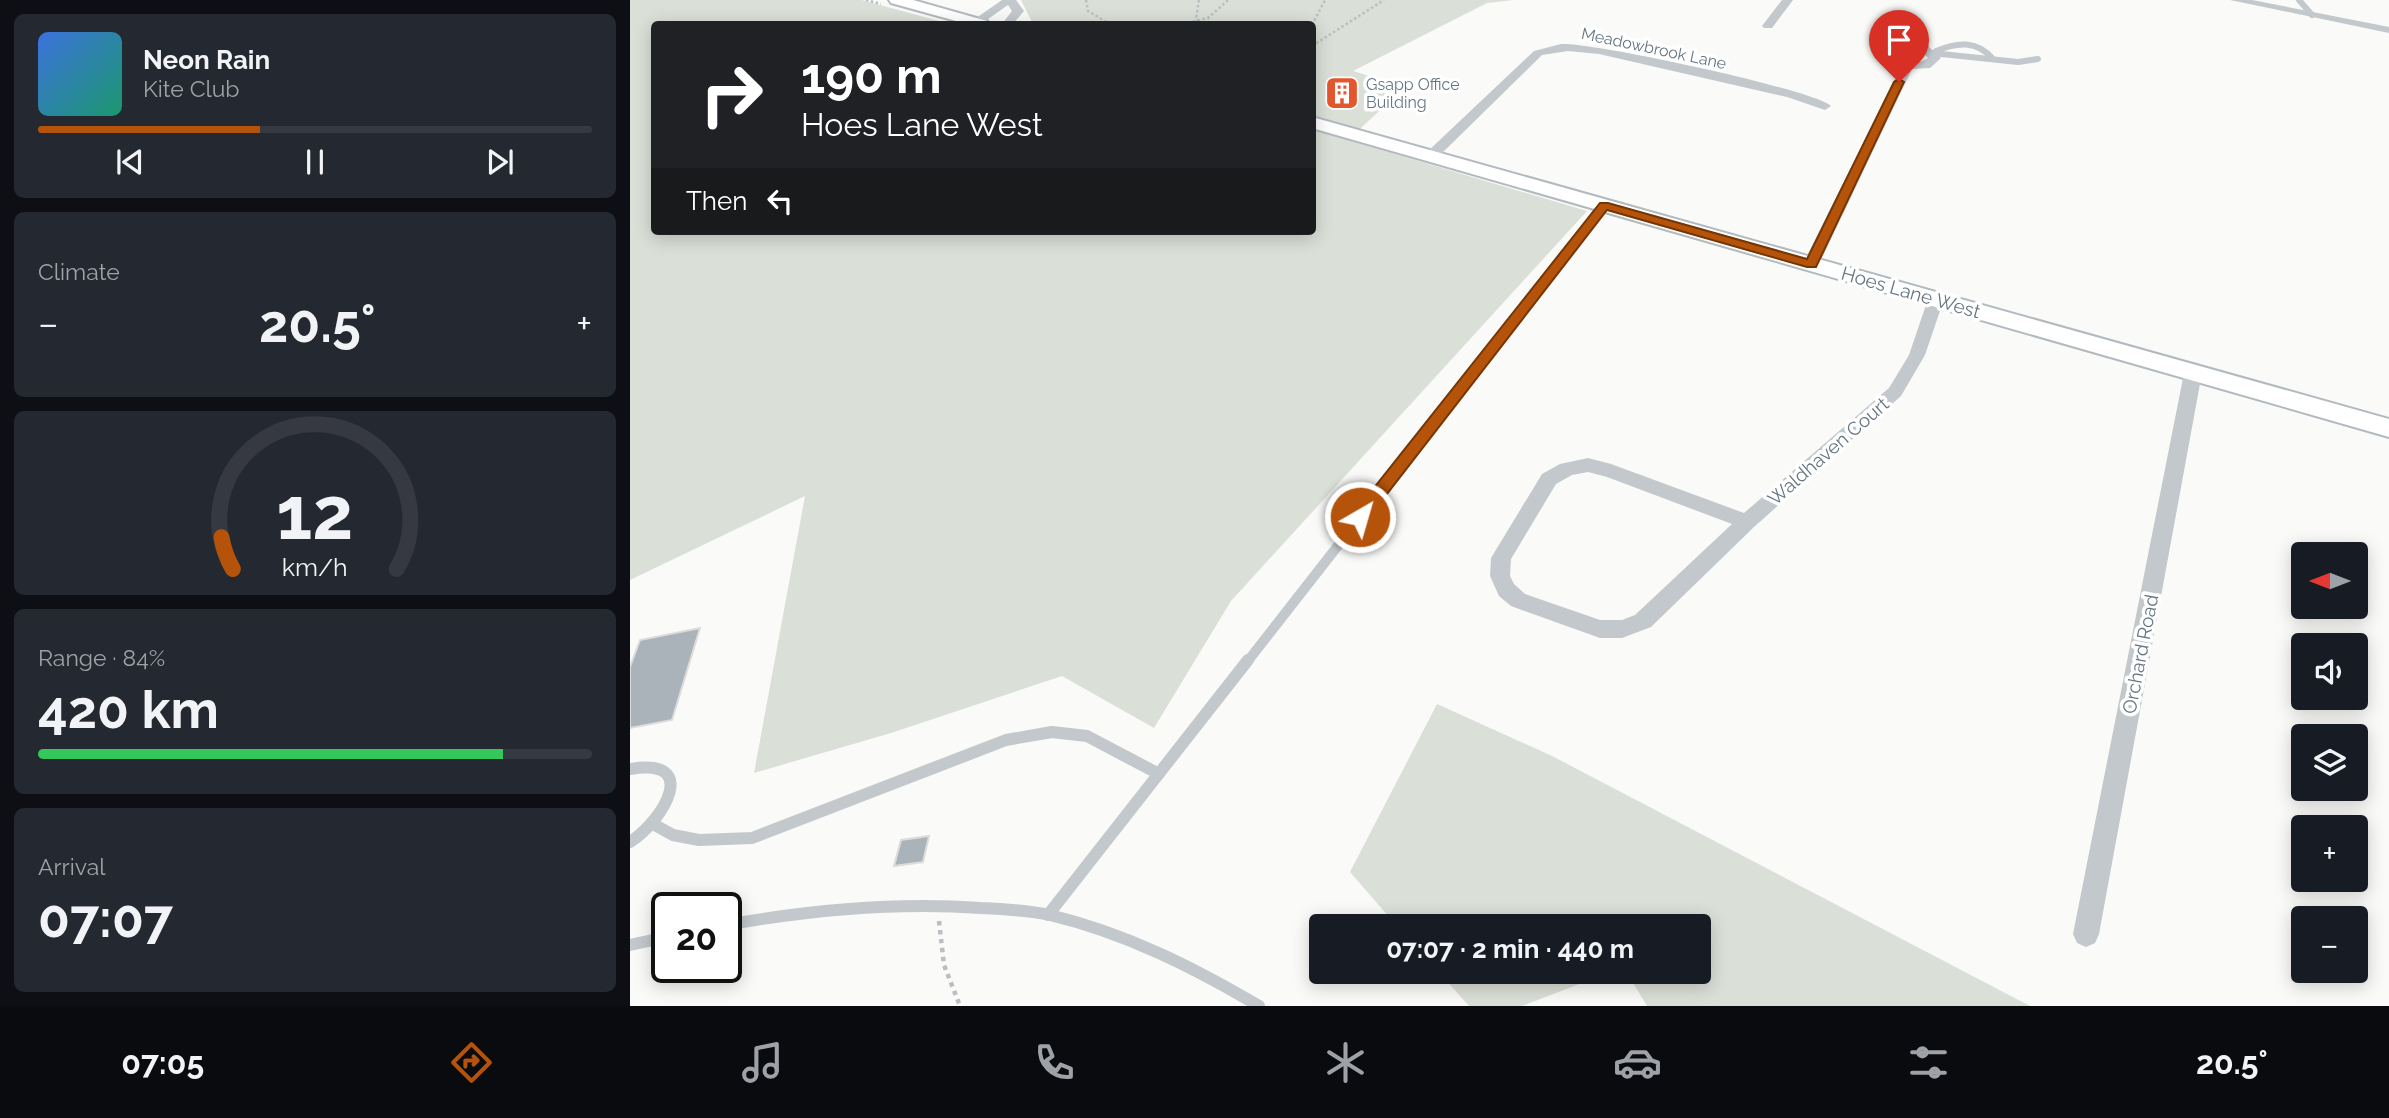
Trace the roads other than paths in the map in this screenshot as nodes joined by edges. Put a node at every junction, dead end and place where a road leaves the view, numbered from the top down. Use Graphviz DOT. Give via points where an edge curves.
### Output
graph roads {
  1 [pos="895,0"];
  2 [pos="1009,0"];
  3 [pos="1788,0"];
  4 [pos="2235,0"];
  5 [pos="2299,0"];
  6 [pos="2312,16"];
  7 [pos="968,21"];
  8 [pos="983,21"];
  9 [pos="1010,21"];
  10 [pos="1768,26"];
  11 [pos="2389,30"];
  12 [pos="1932,53"];
  13 [pos="1993,58"];
  14 [pos="2038,59"];
  15 [pos="1908,65"];
  16 [pos="1825,106"];
  17 [pos="1316,123"];
  18 [pos="1431,156"];
  19 [pos="1604,206"];
  20 [pos="1811,264"];
  21 [pos="1937,299"];
  22 [pos="2193,373"];
  23 [pos="2389,428"];
  24 [pos="1747,522"];
  25 [pos="630,769"];
  26 [pos="1159,774"];
  27 [pos="653,824"];
  28 [pos="630,842"];
  29 [pos="1048,915"];
  30 [pos="742,922"];
  31 [pos="2086,934"];
  32 [pos="651,940"];
  33 [pos="630,945"];
  34 [pos="1259,1006"];
  1 -- 7 [label="street"];
  2 -- 8 [label="street"];
  2 -- 9 [label="street" via="1018,11"];
  3 -- 10 [label="street"];
  4 -- 6 [label="street"];
  5 -- 6 [label="lane"];
  6 -- 11 [label="street"];
  12 -- 13 [label="lane"];
  12 -- 13 [label="lane" via="1970,43 1986,48"];
  12 -- 15 [label="street" via="1933,62"];
  12 -- 15 [label="street" via="1905,45 1889,50 1890,57"];
  13 -- 14 [label="lane"];
  15 -- 20 [label="street"];
  16 -- 18 [label="street, Meadowbrook Lane" via="1599,50 1554,48 1538,53"];
  17 -- 18 [label="street, Hoes Lane West"];
  18 -- 19 [label="street, Hoes Lane West"];
  19 -- 20 [label="street, Hoes Lane West"];
  19 -- 26 [label="lane"];
  20 -- 21 [label="street, Hoes Lane West"];
  21 -- 22 [label="street, Hoes Lane West"];
  21 -- 24 [label="street, Waldhaven Court" via="1917,355 1895,392"];
  22 -- 23 [label="street, Hoes Lane West"];
  22 -- 31 [label="street, Orchard Road"];
  24 -- 24 [label="street, Waldhaven Court" via="1611,471 1588,465 1567,469 1549,479 1501,558 1500,576 1506,590 1518,600 1600,629 1622,629 1643,621"];
  25 -- 27 [label="lane" via="654,767 665,772 671,782 671,795"];
  26 -- 27 [label="lane" via="1094,738 1066,730 1036,731 752,838 699,840 673,835"];
  26 -- 29 [label="lane"];
  27 -- 28 [label="lane"];
  29 -- 30 [label="lane" via="879,905"];
  29 -- 34 [label="lane" via="1165,954"];
  32 -- 33 [label="lane"];
}
